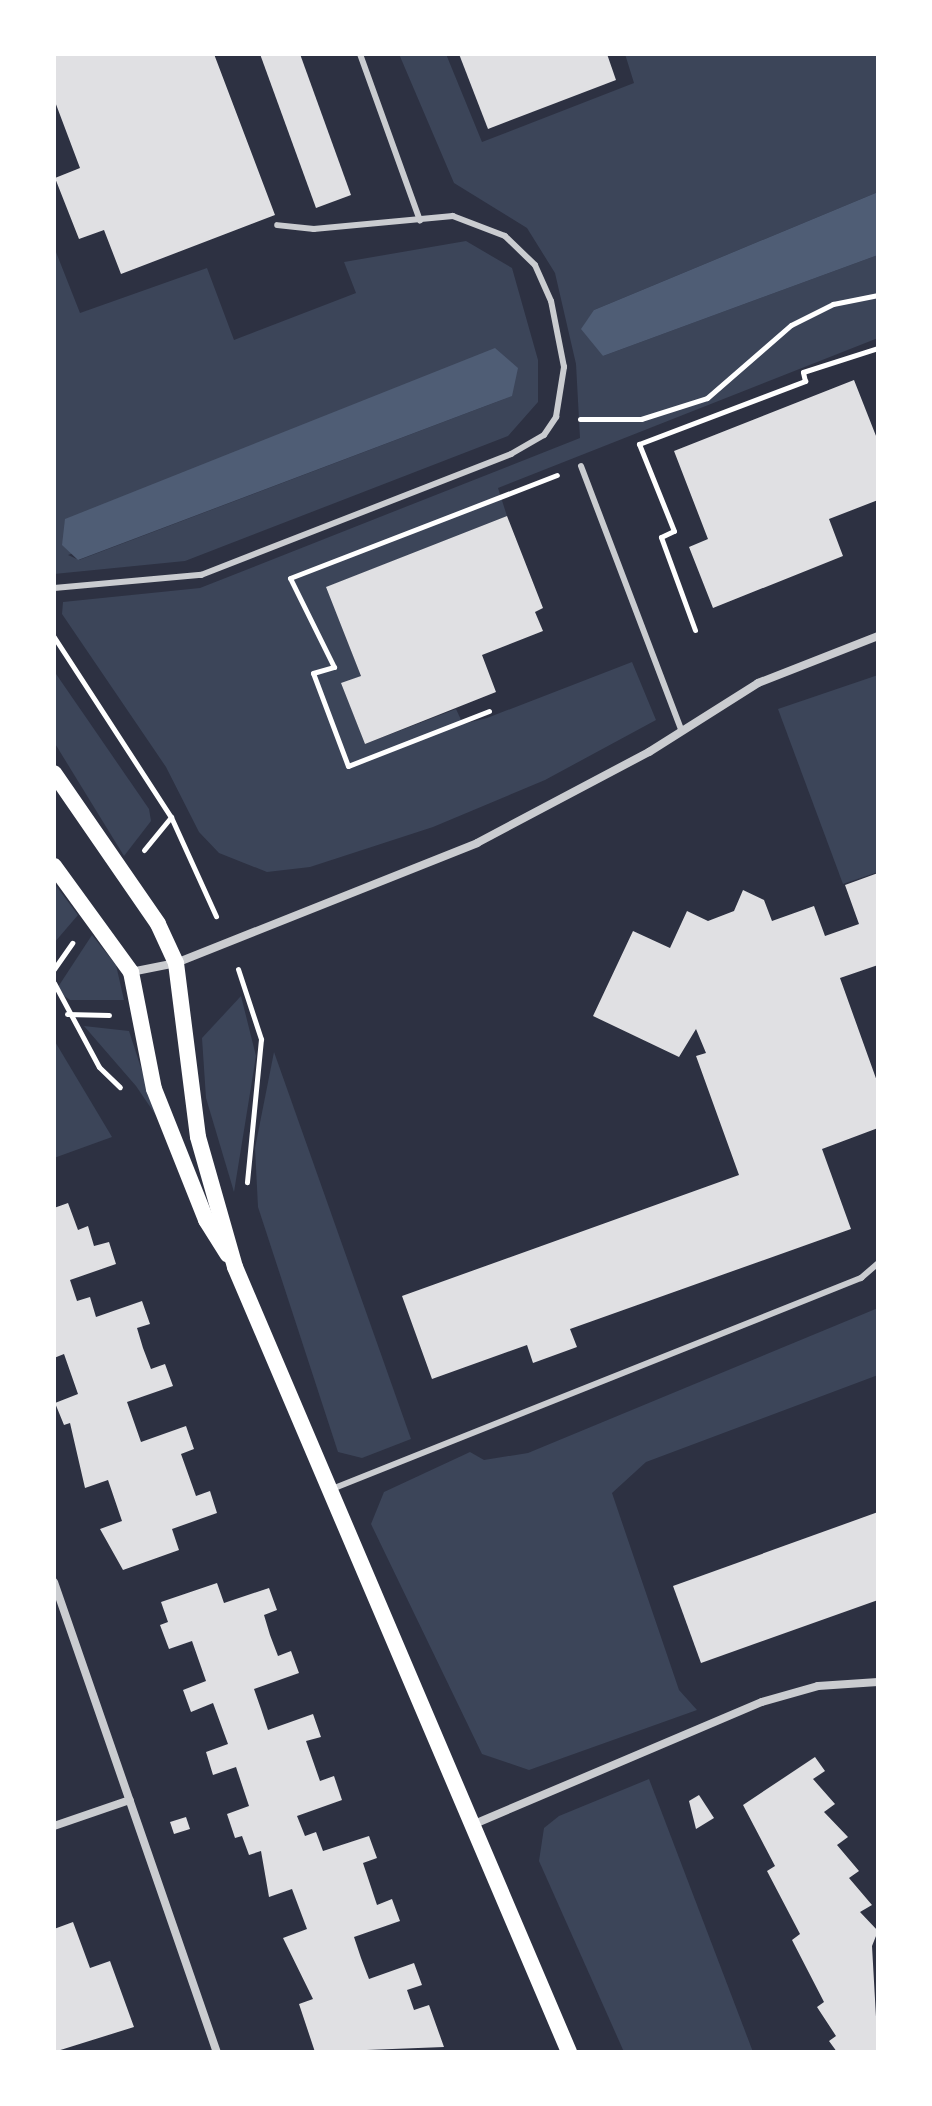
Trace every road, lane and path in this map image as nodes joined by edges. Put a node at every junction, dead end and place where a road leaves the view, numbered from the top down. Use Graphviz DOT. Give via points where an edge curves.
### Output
graph roads {
  1 [pos="360,54"];
  2 [pos="420,221"];
  3 [pos="277,225"];
  4 [pos="878,295"];
  5 [pos="878,348"];
  6 [pos="556,417"];
  7 [pos="581,466"];
  8 [pos="54,588"];
  9 [pos="695,630"];
  10 [pos="878,636"];
  11 [pos="54,637"];
  12 [pos="489,711"];
  13 [pos="681,729"];
  14 [pos="54,773"];
  15 [pos="54,866"];
  16 [pos="227,944"];
  17 [pos="176,963"];
  18 [pos="131,972"];
  19 [pos="54,983"];
  20 [pos="66,1014"];
  21 [pos="247,1195"];
  22 [pos="878,1263"];
  23 [pos="235,1267"];
  24 [pos="329,1491"];
  25 [pos="54,1582"];
  26 [pos="878,1682"];
  27 [pos="130,1800"];
  28 [pos="471,1825"];
  29 [pos="54,1826"];
  30 [pos="217,2052"];
  31 [pos="569,2052"];
  1 -- 2 [label="lane"];
  2 -- 3 [label="lane"];
  2 -- 6 [label="lane" via="453,216 492,231 535,265 551,301 564,367"];
  4 -- 6 [label="path" via="833,304 791,325 732,382 665,414"];
  5 -- 9 [label="path" via="803,372 805,381 639,444 674,531 661,537"];
  6 -- 8 [label="lane" via="544,435 511,454 201,575"];
  7 -- 12 [label="path" via="290,578 334,667 313,673 348,766"];
  7 -- 13 [label="lane"];
  10 -- 13 [label="street" via="758,683"];
  11 -- 16 [label="path" via="171,817"];
  13 -- 16 [label="street" via="477,843"];
  14 -- 17 [label="main road" via="158,924"];
  15 -- 18 [label="main road"];
  16 -- 17 [label="street"];
  16 -- 21 [label="path" via="261,1039"];
  17 -- 18 [label="street"];
  17 -- 23 [label="main road" via="198,1137"];
  18 -- 23 [label="main road" via="154,1089 206,1220"];
  19 -- 20 [label="path"];
  22 -- 24 [label="lane" via="861,1278"];
  23 -- 24 [label="main road"];
  24 -- 28 [label="main road"];
  25 -- 27 [label="street"];
  26 -- 28 [label="street" via="818,1686 762,1702"];
  27 -- 29 [label="street"];
  27 -- 30 [label="street"];
  28 -- 31 [label="main road"];
}
